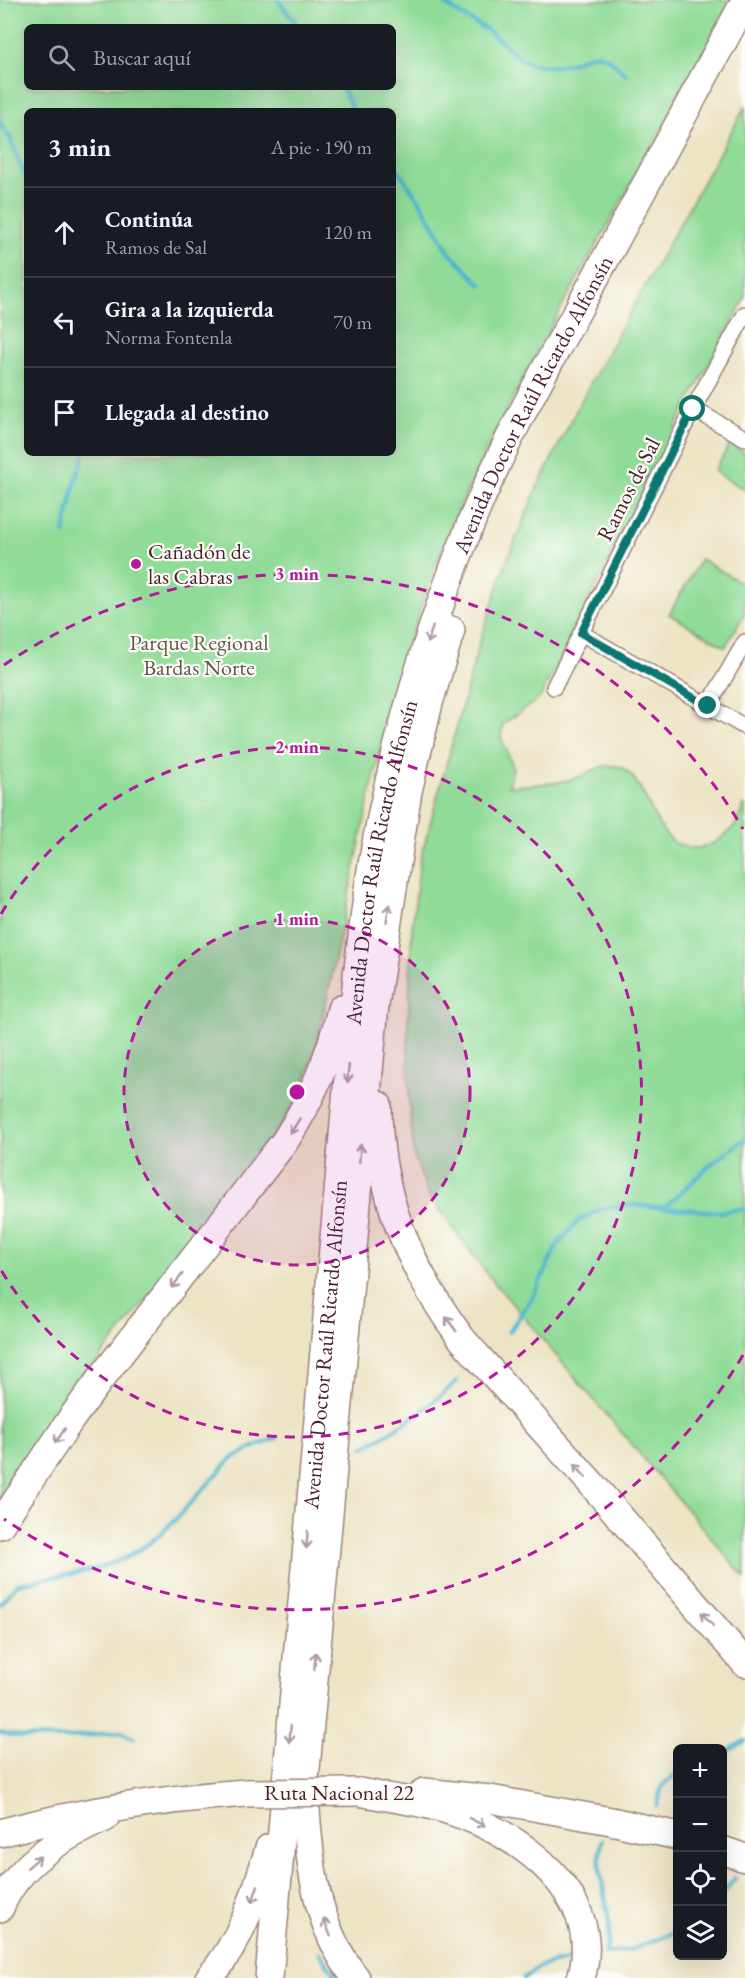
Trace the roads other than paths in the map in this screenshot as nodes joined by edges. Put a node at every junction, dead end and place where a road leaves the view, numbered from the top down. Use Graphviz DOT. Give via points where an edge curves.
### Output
graph roads {
  1 [pos="745,1"];
  2 [pos="745,39"];
  3 [pos="745,314"];
  4 [pos="693,409"];
  5 [pos="745,438"];
  6 [pos="581,633"];
  7 [pos="745,642"];
  8 [pos="554,687"];
  9 [pos="708,706"];
  10 [pos="745,727"];
  11 [pos="371,870"];
  12 [pos="379,971"];
  13 [pos="0,1525"];
  14 [pos="745,1663"];
  15 [pos="295,1790"];
  16 [pos="359,1792"];
  17 [pos="145,1803"];
  18 [pos="0,1833"];
  19 [pos="673,1835"];
  20 [pos="727,1851"];
  21 [pos="745,1858"];
  22 [pos="0,1908"];
  23 [pos="209,1978"];
  24 [pos="269,1978"];
  25 [pos="288,1978"];
  26 [pos="356,1978"];
  27 [pos="581,1978"];
  1 -- 11 [label="highway, Avenida Doctor Raúl Ricardo Alfonsín, one-way" via="488,483 449,578 420,664"];
  12 -- 2 [label="highway, Avenida Doctor Raúl Ricardo Alfonsín, one-way" via="411,780 440,663 468,578 547,403"];
  3 -- 4 [label="street, Ramos de Sal"];
  4 -- 5 [label="street"];
  4 -- 6 [label="street, Ramos de Sal"];
  6 -- 8 [label="street, Ramos de Sal"];
  6 -- 9 [label="street"];
  7 -- 9 [label="street"];
  9 -- 10 [label="street"];
  11 -- 13 [label="highway, one-way" via="337,1028 303,1113 263,1172 85,1400"];
  11 -- 15 [label="highway, Avenida Doctor Raúl Ricardo Alfonsín, one-way" via="353,1022"];
  14 -- 12 [label="highway, one-way" via="462,1339 416,1268 396,1219 380,1138"];
  15 -- 12 [label="highway, Avenida Doctor Raúl Ricardo Alfonsín, one-way"];
  15 -- 23 [label="highway, one-way" via="246,1921"];
  15 -- 24 [label="highway"];
  15 -- 25 [label="highway"];
  26 -- 15 [label="highway, one-way" via="331,1936 316,1896"];
  16 -- 17 [label="highway, Ruta Nacional 22, bridge" via="246,1793"];
  16 -- 19 [label="highway, Ruta Nacional 22" via="465,1795"];
  16 -- 27 [label="highway, one-way" via="449,1810 491,1828 532,1854 563,1885 580,1918 586,1953"];
  17 -- 18 [label="highway, Ruta Nacional 22" via="61,1817"];
  22 -- 17 [label="highway, one-way" via="27,1868 67,1837"];
  20 -- 21 [label="highway"];
}
